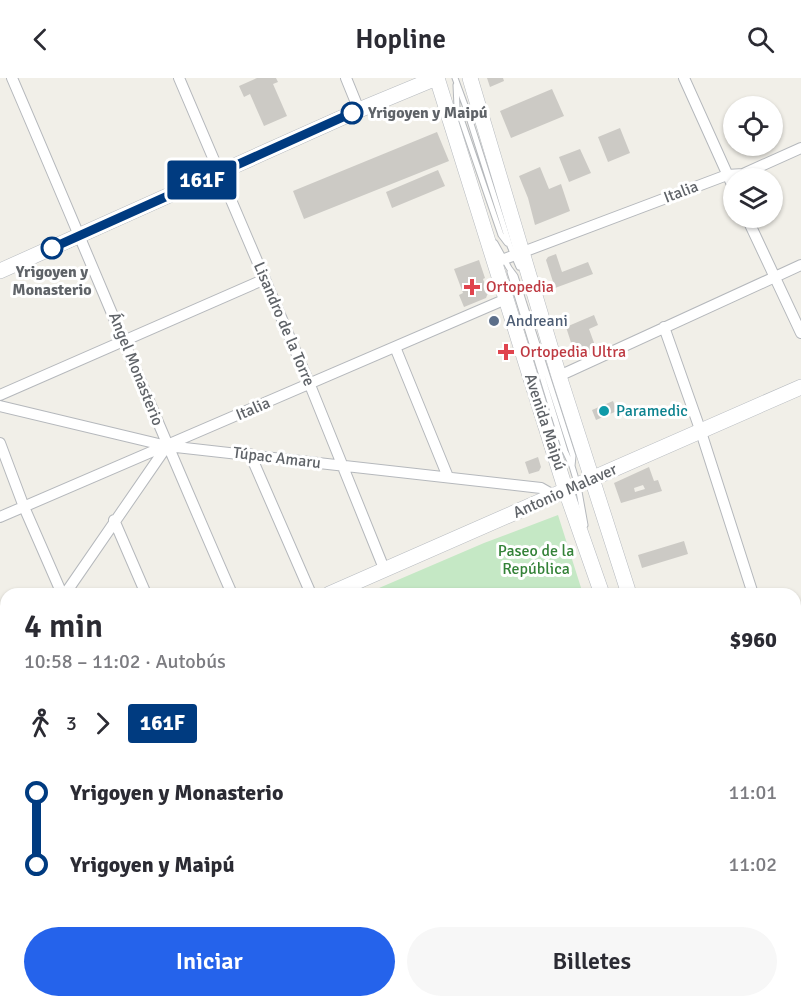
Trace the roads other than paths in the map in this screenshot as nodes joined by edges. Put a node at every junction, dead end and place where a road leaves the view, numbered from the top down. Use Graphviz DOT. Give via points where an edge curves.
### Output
graph roads {
  1 [pos="12,78"];
  2 [pos="179,78"];
  3 [pos="346,78"];
  4 [pos="436,78"];
  5 [pos="444,78"];
  6 [pos="684,78"];
  7 [pos="460,80"];
  8 [pos="359,110"];
  9 [pos="801,148"];
  10 [pos="480,151"];
  11 [pos="474,154"];
  12 [pos="480,161"];
  13 [pos="724,168"];
  14 [pos="756,168"];
  15 [pos="220,173"];
  16 [pos="485,176"];
  17 [pos="723,177"];
  18 [pos="752,228"];
  19 [pos="80,236"];
  20 [pos="509,257"];
  21 [pos="801,265"];
  22 [pos="0,271"];
  23 [pos="775,277"];
  24 [pos="265,279"];
  25 [pos="506,299"];
  26 [pos="528,324"];
  27 [pos="664,327"];
  28 [pos="801,333"];
  29 [pos="124,340"];
  30 [pos="534,342"];
  31 [pos="395,347"];
  32 [pos="310,385"];
  33 [pos="552,385"];
  34 [pos="801,387"];
  35 [pos="0,395"];
  36 [pos="0,406"];
  37 [pos="556,413"];
  38 [pos="701,432"];
  39 [pos="0,442"];
  40 [pos="167,446"];
  41 [pos="250,454"];
  42 [pos="342,466"];
  43 [pos="448,477"];
  44 [pos="592,479"];
  45 [pos="566,491"];
  46 [pos="24,507"];
  47 [pos="0,517"];
  48 [pos="114,520"];
  49 [pos="385,571"];
  50 [pos="60,588"];
  51 [pos="67,588"];
  52 [pos="143,588"];
  53 [pos="229,588"];
  54 [pos="309,588"];
  55 [pos="344,588"];
  56 [pos="600,588"];
  57 [pos="627,588"];
  58 [pos="751,588"];
  1 -- 19 [label="street, Ángel Monasterio"];
  2 -- 15 [label="street, Lisandro de la Torre"];
  3 -- 8 [label="street"];
  4 -- 8 [label="main road"];
  4 -- 20 [label="main road, Avenida Maipú"];
  5 -- 20 [label="lane" via="493,238"];
  6 -- 13 [label="street"];
  7 -- 10 [label="lane"];
  7 -- 11 [label="lane" via="454,90 457,107"];
  7 -- 20 [label="main road, Avenida Maipú"];
  8 -- 15 [label="main road"];
  9 -- 14 [label="street, Italia"];
  10 -- 12 [label="lane"];
  10 -- 16 [label="lane"];
  11 -- 12 [label="lane"];
  11 -- 16 [label="lane"];
  12 -- 16 [label="lane"];
  15 -- 19 [label="main road"];
  15 -- 24 [label="street, Lisandro de la Torre"];
  16 -- 20 [label="lane"];
  17 -- 20 [label="street, Italia"];
  18 -- 23 [label="street"];
  19 -- 22 [label="main road"];
  19 -- 29 [label="street, Ángel Monasterio"];
  20 -- 25 [label="main road, Avenida Maipú"];
  20 -- 26 [label="lane"];
  20 -- 33 [label="main road, Avenida Maipú"];
  21 -- 23 [label="street"];
  23 -- 27 [label="street"];
  23 -- 28 [label="street"];
  24 -- 29 [label="street"];
  24 -- 32 [label="street, Lisandro de la Torre"];
  25 -- 31 [label="street, Italia"];
  25 -- 45 [label="main road, Avenida Maipú"];
  26 -- 30 [label="lane"];
  26 -- 30 [label="lane"];
  27 -- 33 [label="street"];
  27 -- 38 [label="street"];
  29 -- 35 [label="street"];
  29 -- 40 [label="street, Ángel Monasterio"];
  30 -- 33 [label="lane"];
  31 -- 32 [label="street, Italia"];
  31 -- 43 [label="street"];
  32 -- 40 [label="street, Italia"];
  32 -- 42 [label="street, Lisandro de la Torre"];
  33 -- 37 [label="lane"];
  33 -- 37 [label="lane"];
  33 -- 44 [label="main road, Avenida Maipú"];
  34 -- 38 [label="main road, Antonio Malaver"];
  36 -- 40 [label="street, Túpac Amaru"];
  37 -- 45 [label="lane" via="573,456"];
  38 -- 44 [label="main road, Antonio Malaver"];
  38 -- 58 [label="street"];
  39 -- 46 [label="street"];
  40 -- 41 [label="street, Túpac Amaru"];
  40 -- 46 [label="street, Italia"];
  40 -- 48 [label="street"];
  40 -- 53 [label="street, Ángel Monasterio"];
  41 -- 42 [label="street, Túpac Amaru"];
  41 -- 54 [label="street"];
  42 -- 43 [label="street, Túpac Amaru"];
  42 -- 49 [label="street, Lisandro de la Torre"];
  43 -- 45 [label="street, Túpac Amaru"];
  44 -- 45 [label="main road, Antonio Malaver"];
  44 -- 57 [label="main road, Avenida Maipú"];
  45 -- 49 [label="main road, Antonio Malaver"];
  45 -- 56 [label="main road, Avenida Maipú"];
  46 -- 47 [label="street, Italia"];
  46 -- 50 [label="street"];
  48 -- 51 [label="street"];
  48 -- 52 [label="street"];
  49 -- 55 [label="main road, Antonio Malaver"];
}
